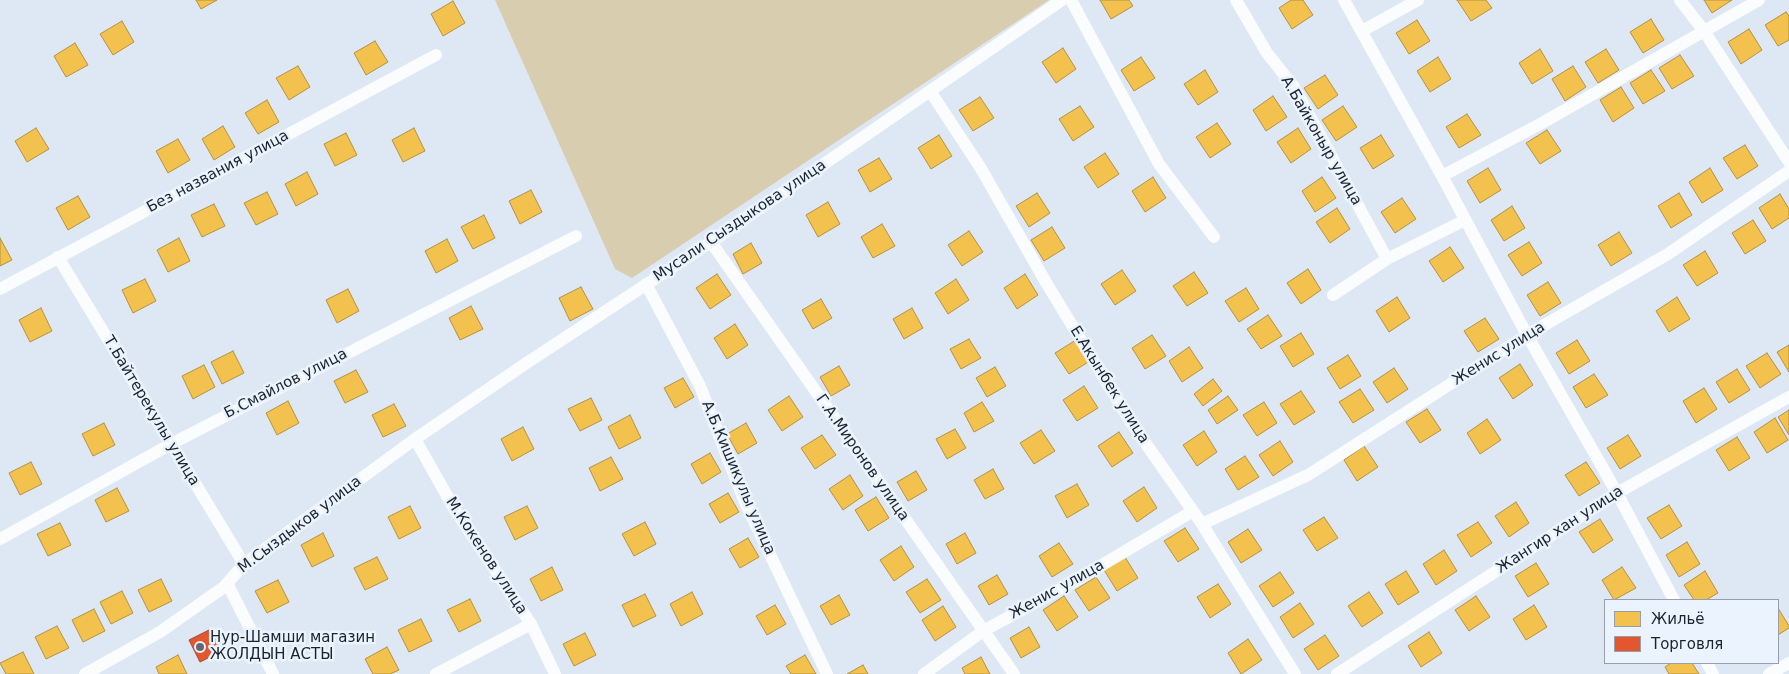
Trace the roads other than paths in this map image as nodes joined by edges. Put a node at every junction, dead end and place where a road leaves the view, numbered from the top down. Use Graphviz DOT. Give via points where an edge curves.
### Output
graph roads {
  1 [pos="1062,0"];
  2 [pos="1071,0"];
  3 [pos="1236,0"];
  4 [pos="1344,0"];
  5 [pos="1418,0"];
  6 [pos="1680,0"];
  7 [pos="1759,0"];
  8 [pos="1362,31"];
  9 [pos="1704,31"];
  10 [pos="436,55"];
  11 [pos="930,91"];
  12 [pos="1789,162"];
  13 [pos="1789,172"];
  14 [pos="1442,176"];
  15 [pos="1465,220"];
  16 [pos="576,236"];
  17 [pos="1214,237"];
  18 [pos="711,242"];
  19 [pos="58,257"];
  20 [pos="1387,258"];
  21 [pos="646,284"];
  22 [pos="0,289"];
  23 [pos="1333,295"];
  24 [pos="1527,335"];
  25 [pos="1789,397"];
  26 [pos="415,439"];
  27 [pos="171,444"];
  28 [pos="1616,493"];
  29 [pos="1193,511"];
  30 [pos="1202,524"];
  31 [pos="0,539"];
  32 [pos="244,564"];
  33 [pos="227,583"];
  34 [pos="1673,599"];
  35 [pos="531,624"];
  36 [pos="983,631"];
  37 [pos="1789,662"];
  38 [pos="85,674"];
  39 [pos="273,674"];
  40 [pos="436,674"];
  41 [pos="555,674"];
  42 [pos="827,674"];
  43 [pos="924,674"];
  44 [pos="1014,674"];
  45 [pos="1295,674"];
  46 [pos="1337,674"];
  47 [pos="1769,674"];
  1 -- 11 [label="street, Мусали Сыздыкова улица"];
  2 -- 17 [label="street" via="1159,164"];
  3 -- 20 [label="street, А.Байконыр улица" via="1267,53 1294,88"];
  4 -- 8 [label="street"];
  5 -- 8 [label="street"];
  6 -- 9 [label="street"];
  7 -- 9 [label="street"];
  8 -- 14 [label="street"];
  9 -- 12 [label="street"];
  9 -- 14 [label="street"];
  10 -- 19 [label="street, Без названия улица"];
  11 -- 18 [label="street, Мусали Сыздыкова улица"];
  11 -- 29 [label="street, Е.Акынбек улица" via="980,166 1130,421"];
  13 -- 24 [label="street, Женис улица" via="1668,254"];
  14 -- 15 [label="street"];
  15 -- 20 [label="street"];
  15 -- 24 [label="street"];
  16 -- 27 [label="street, Б.Смайлов улица"];
  18 -- 21 [label="street, Мусали Сыздыкова улица"];
  18 -- 36 [label="street, Г.А.Миронов улица"];
  19 -- 22 [label="street, Без названия улица"];
  19 -- 27 [label="street, Т.Байтерекулы улица"];
  20 -- 23 [label="street"];
  21 -- 26 [label="street, Мусали Сыздыкова улица"];
  21 -- 42 [label="street, А.Б.Кишикулы улица" via="700,386 744,500"];
  24 -- 28 [label="street"];
  24 -- 30 [label="street, Женис улица" via="1308,475"];
  25 -- 28 [label="street, Жангир хан улица"];
  26 -- 32 [label="street, М.Сыздыков улица"];
  26 -- 35 [label="street, М.Кокенов улица" via="455,510"];
  27 -- 31 [label="street, Б.Смайлов улица"];
  27 -- 32 [label="street, Т.Байтерекулы улица"];
  28 -- 34 [label="street"];
  28 -- 46 [label="street, Жангир хан улица"];
  29 -- 30 [label="street, Е.Акынбек улица"];
  29 -- 36 [label="street, Женис улица"];
  30 -- 45 [label="street, Е.Акынбек улица"];
  32 -- 33 [label="street, М.Сыздыков улица"];
  33 -- 38 [label="street, М.Сыздыков улица" via="160,632"];
  33 -- 39 [label="street"];
  35 -- 40 [label="street"];
  35 -- 41 [label="street, М.Кокенов улица"];
  36 -- 43 [label="street, Женис улица"];
  36 -- 44 [label="street, Г.А.Миронов улица"];
  37 -- 47 [label="street"];
}
